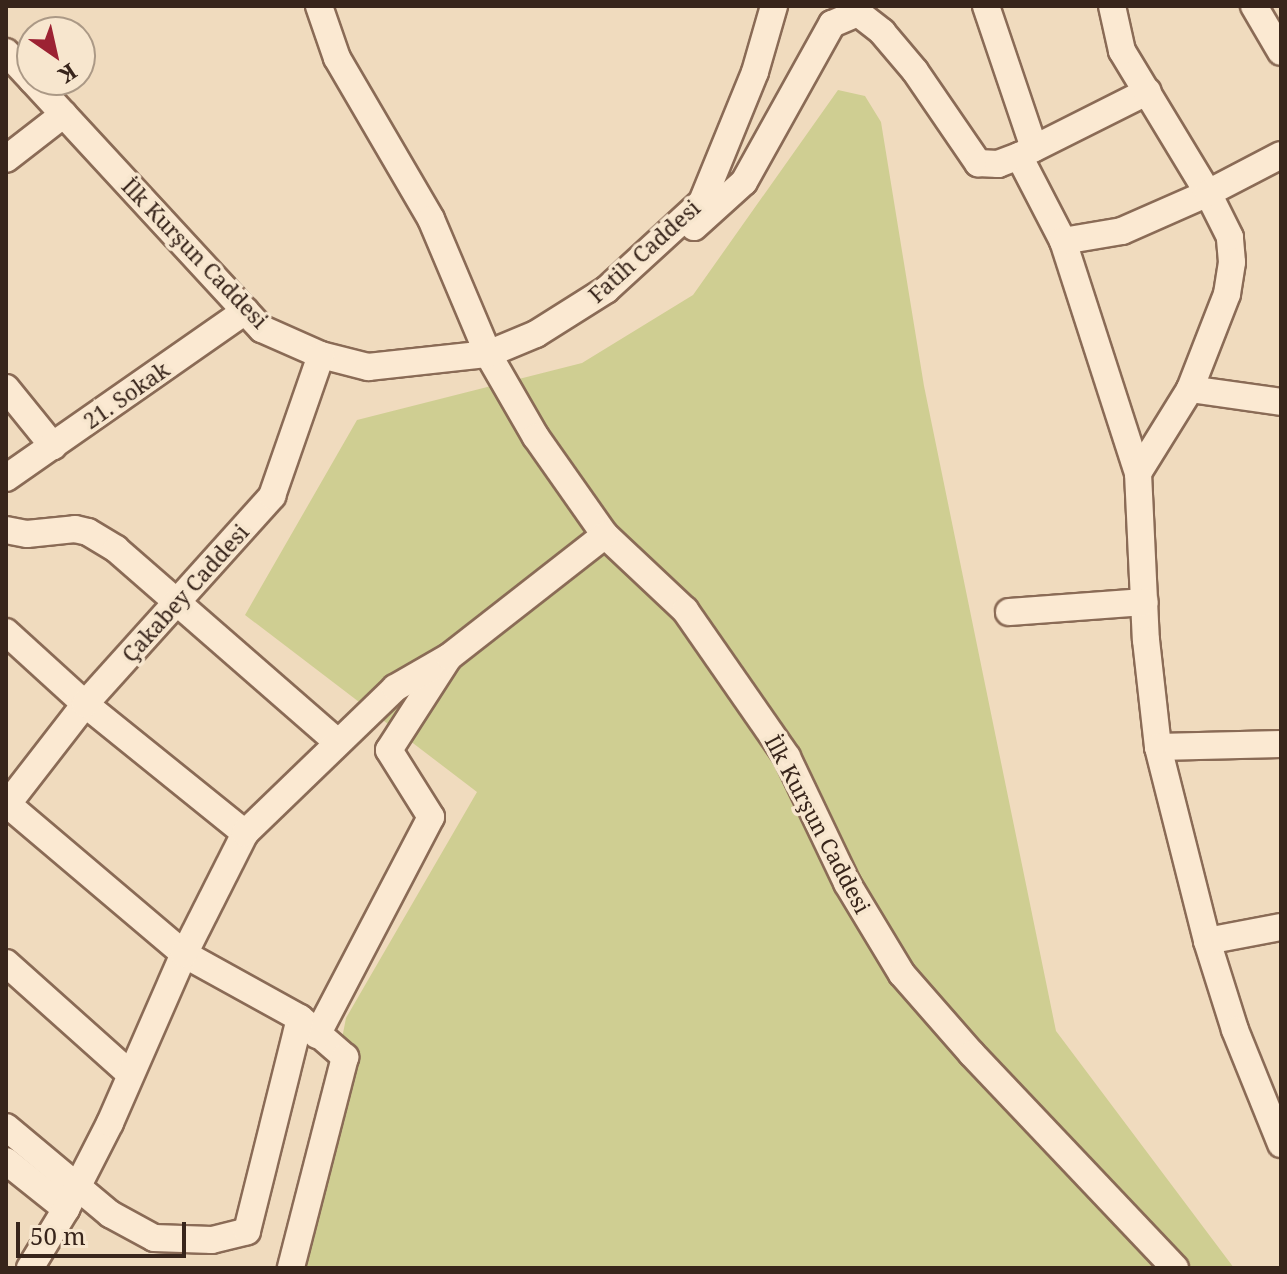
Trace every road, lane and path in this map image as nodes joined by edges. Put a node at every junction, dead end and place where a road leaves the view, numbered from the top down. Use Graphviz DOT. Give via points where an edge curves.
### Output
graph roads {
  1 [pos="319,6"];
  2 [pos="774,6"];
  3 [pos="986,6"];
  4 [pos="1112,6"];
  5 [pos="1254,6"];
  6 [pos="864,9"];
  7 [pos="1278,39"];
  8 [pos="1148,91"];
  9 [pos="47,96"];
  10 [pos="64,114"];
  11 [pos="1027,152"];
  12 [pos="1281,155"];
  13 [pos="6,159"];
  14 [pos="1208,193"];
  15 [pos="1063,241"];
  16 [pos="606,290"];
  17 [pos="245,311"];
  18 [pos="488,354"];
  19 [pos="321,355"];
  20 [pos="6,388"];
  21 [pos="1190,389"];
  22 [pos="1281,402"];
  23 [pos="53,446"];
  24 [pos="1138,473"];
  25 [pos="6,478"];
  26 [pos="6,530"];
  27 [pos="605,535"];
  28 [pos="1145,602"];
  29 [pos="175,604"];
  30 [pos="1009,612"];
  31 [pos="6,632"];
  32 [pos="449,657"];
  33 [pos="85,704"];
  34 [pos="337,742"];
  35 [pos="1281,744"];
  36 [pos="1158,747"];
  37 [pos="7,805"];
  38 [pos="245,833"];
  39 [pos="1281,927"];
  40 [pos="1207,941"];
  41 [pos="184,954"];
  42 [pos="6,963"];
  43 [pos="308,1027"];
  44 [pos="129,1073"];
  45 [pos="6,1127"];
  46 [pos="1281,1144"];
  47 [pos="6,1161"];
  48 [pos="78,1185"];
  49 [pos="66,1209"];
  50 [pos="30,1268"];
  51 [pos="291,1268"];
  52 [pos="1175,1268"];
  1 -- 18 [label="street" via="337,58 431,219"];
  2 -- 16 [label="street, Fatih Caddesi" via="755,72 702,202"];
  3 -- 11 [label="street"];
  4 -- 8 [label="street" via="1122,51"];
  5 -- 7 [label="street"];
  6 -- 11 [label="street" via="915,71 978,163 998,164"];
  6 -- 16 [label="street" via="832,24 744,182 710,216"];
  8 -- 11 [label="street"];
  8 -- 14 [label="street"];
  9 -- 10 [label="street, İlk Kurşun Caddesi"];
  10 -- 13 [label="street"];
  10 -- 17 [label="street, İlk Kurşun Caddesi"];
  11 -- 15 [label="street"];
  12 -- 14 [label="street"];
  14 -- 15 [label="street" via="1122,231"];
  14 -- 21 [label="street" via="1230,237 1232,262 1227,294"];
  15 -- 24 [label="street"];
  16 -- 18 [label="street, Fatih Caddesi" via="536,334"];
  17 -- 19 [label="street, İlk Kurşun Caddesi" via="262,329"];
  17 -- 23 [label="street, 21. Sokak"];
  18 -- 19 [label="street, İlk Kurşun Caddesi" via="368,367"];
  18 -- 27 [label="street, İlk Kurşun Caddesi" via="536,437"];
  19 -- 29 [label="street, Çakabey Caddesi" via="272,496"];
  20 -- 23 [label="street"];
  21 -- 22 [label="street"];
  21 -- 24 [label="street"];
  23 -- 25 [label="street, 21. Sokak"];
  24 -- 28 [label="street"];
  26 -- 29 [label="street" via="88,532 116,549"];
  27 -- 32 [label="street"];
  27 -- 52 [label="street, İlk Kurşun Caddesi" via="685,610 787,757 847,883 902,974"];
  28 -- 30 [label="street"];
  28 -- 36 [label="street"];
  29 -- 33 [label="street, Çakabey Caddesi"];
  29 -- 34 [label="street"];
  31 -- 33 [label="street"];
  32 -- 34 [label="street" via="395,688"];
  32 -- 43 [label="street" via="389,750 431,817"];
  33 -- 37 [label="street, Çakabey Caddesi"];
  33 -- 38 [label="street"];
  34 -- 38 [label="street"];
  35 -- 36 [label="street"];
  36 -- 40 [label="street"];
  37 -- 41 [label="street"];
  38 -- 41 [label="street"];
  39 -- 40 [label="street"];
  40 -- 46 [label="street" via="1235,1030"];
  41 -- 43 [label="street"];
  41 -- 44 [label="street"];
  42 -- 44 [label="street"];
  43 -- 48 [label="street" via="247,1231 212,1240 154,1238 110,1214"];
  43 -- 51 [label="street" via="345,1057"];
  44 -- 48 [label="street"];
  45 -- 48 [label="street"];
  47 -- 49 [label="street"];
  48 -- 49 [label="street"];
  49 -- 50 [label="street"];
}
